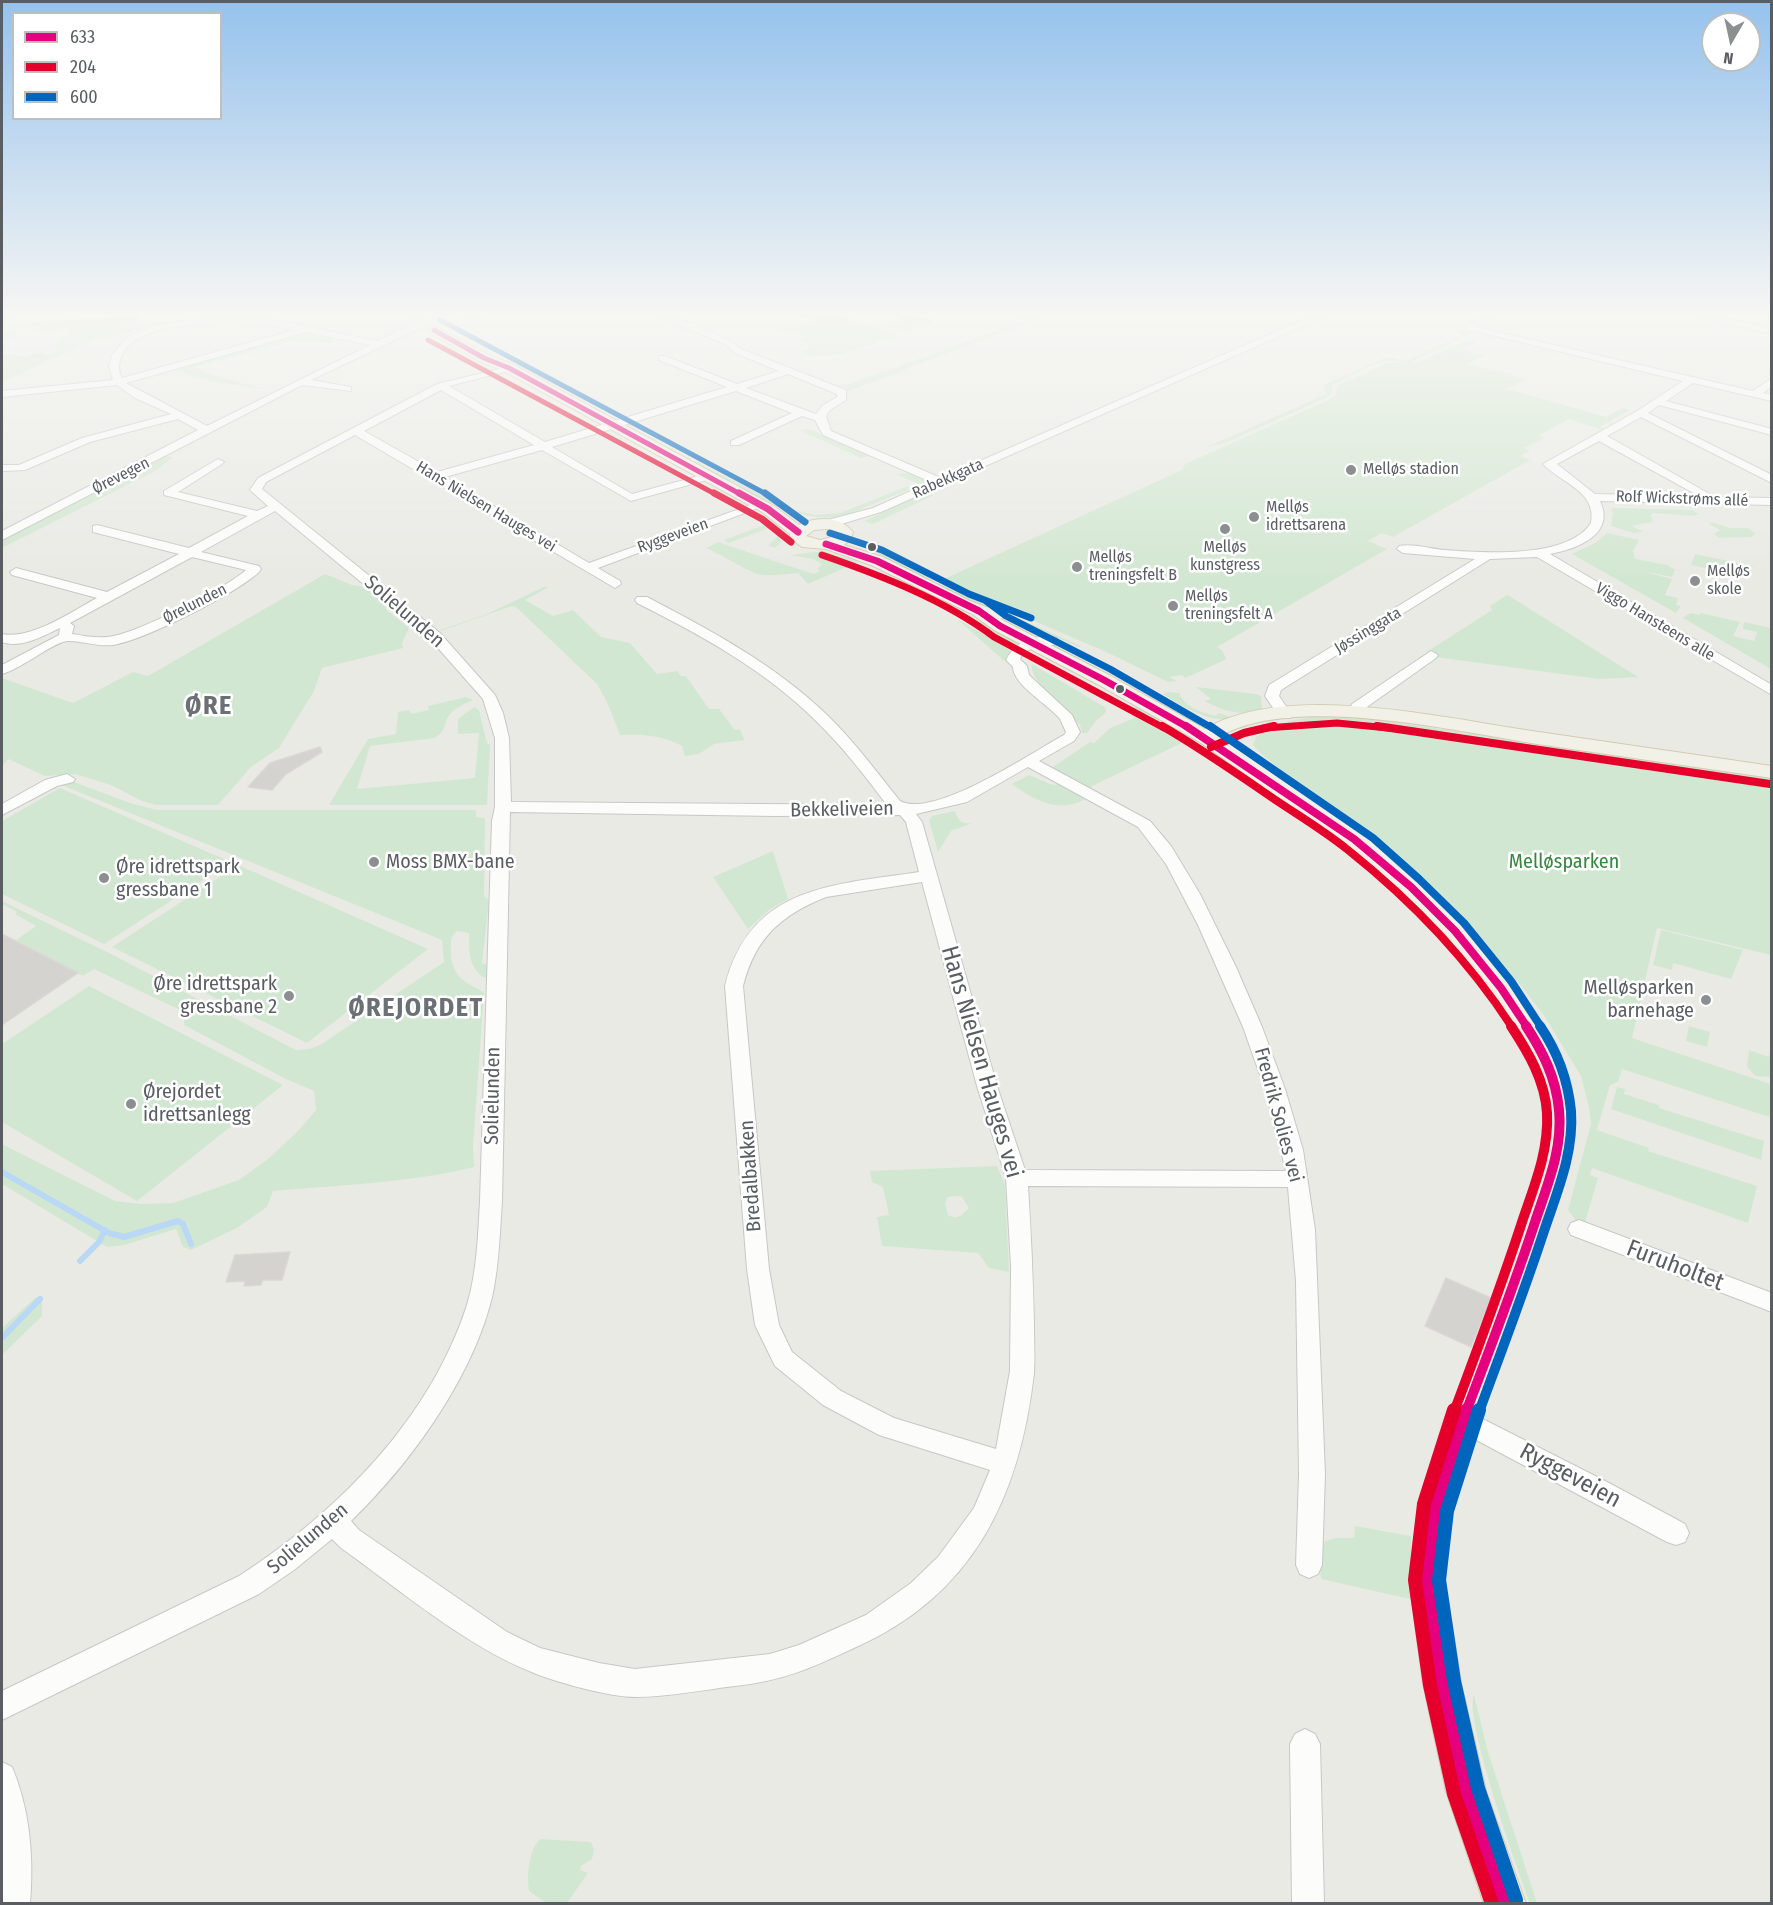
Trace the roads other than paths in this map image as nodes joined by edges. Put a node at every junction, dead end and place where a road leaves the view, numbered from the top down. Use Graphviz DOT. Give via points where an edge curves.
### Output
graph roads {
  1 [pos="150,401"];
  2 [pos="265,401"];
  3 [pos="413,401"];
  4 [pos="466,401"];
  5 [pos="568,401"];
  6 [pos="692,401"];
  7 [pos="771,401"];
  8 [pos="838,401"];
  9 [pos="1123,401"];
  10 [pos="1658,402"];
  11 [pos="801,413"];
  12 [pos="1641,413"];
  13 [pos="180,415"];
  14 [pos="820,418"];
  15 [pos="613,426"];
  16 [pos="209,430"];
  17 [pos="356,431"];
  18 [pos="1772,432"];
  19 [pos="1600,437"];
  20 [pos="735,443"];
  21 [pos="543,446"];
  22 [pos="218,462"];
  23 [pos="2,468"];
  24 [pos="436,476"];
  25 [pos="706,477"];
  26 [pos="1772,480"];
  27 [pos="940,482"];
  28 [pos="1593,499"];
  29 [pos="1714,501"];
  30 [pos="1772,502"];
  31 [pos="764,507"];
  32 [pos="1772,508"];
  33 [pos="877,510"];
  34 [pos="266,511"];
  35 [pos="823,524"];
  36 [pos="97,529"];
  37 [pos="798,531"];
  38 [pos="845,534"];
  39 [pos="2,536"];
  40 [pos="826,544"];
  41 [pos="1403,549"];
  42 [pos="190,551"];
  43 [pos="1546,551"];
  44 [pos="1483,556"];
  45 [pos="877,561"];
  46 [pos="587,568"];
  47 [pos="16,572"];
  48 [pos="615,585"];
  49 [pos="106,596"];
  50 [pos="642,600"];
  51 [pos="68,619"];
  52 [pos="66,637"];
  53 [pos="2,638"];
  54 [pos="1044,645"];
  55 [pos="1431,655"];
  56 [pos="2,670"];
  57 [pos="1772,679"];
  58 [pos="1772,691"];
  59 [pos="1356,711"];
  60 [pos="1285,715"];
  61 [pos="1216,734"];
  62 [pos="1030,762"];
  63 [pos="1772,772"];
  64 [pos="67,779"];
  65 [pos="503,807"];
  66 [pos="2,810"];
  67 [pos="905,810"];
  68 [pos="929,876"];
  69 [pos="1017,1178"];
  70 [pos="1298,1179"];
  71 [pos="1579,1229"];
  72 [pos="1772,1303"];
  73 [pos="1463,1420"];
  74 [pos="1005,1463"];
  75 [pos="334,1522"];
  76 [pos="1676,1533"];
  77 [pos="1309,1565"];
  78 [pos="2,1706"];
  79 [pos="1305,1744"];
  80 [pos="2,1777"];
  81 [pos="10,1894"];
  82 [pos="1308,1904"];
  83 [pos="1505,1904"];
  1 -- 13 [label="street"];
  2 -- 16 [label="street, Ørevegen"];
  3 -- 17 [label="street, Solielunden"];
  4 -- 21 [label="street"];
  5 -- 15 [label="main road"];
  6 -- 15 [label="street"];
  7 -- 11 [label="street"];
  8 -- 14 [label="street"];
  9 -- 27 [label="street, Rabekkgata"];
  10 -- 12 [label="street"];
  10 -- 18 [label="street"];
  11 -- 14 [label="street"];
  11 -- 20 [label="street"];
  12 -- 19 [label="street"];
  12 -- 26 [label="street"];
  13 -- 16 [label="street"];
  13 -- 23 [label="street" via="86,440 21,468"];
  14 -- 27 [label="street" via="820,424 833,437"];
  15 -- 21 [label="street"];
  15 -- 25 [label="main road"];
  16 -- 39 [label="street, Ørevegen"];
  17 -- 24 [label="street, Hans Nielsen Hauges vei"];
  17 -- 34 [label="street, Solielunden" via="259,483 256,490"];
  19 -- 28 [label="street" via="1549,464"];
  19 -- 29 [label="street"];
  21 -- 24 [label="street"];
  21 -- 25 [label="street" via="631,498"];
  22 -- 34 [label="street" via="168,493"];
  24 -- 46 [label="street, Hans Nielsen Hauges vei"];
  25 -- 31 [label="main road"];
  27 -- 33 [label="street, Rabekkgata"];
  28 -- 29 [label="street, Rolf Wickstrøms allé"];
  28 -- 32 [label="street, Rolf Wickstrøms allé"];
  28 -- 43 [label="street" via="1599,514 1592,533 1568,546"];
  29 -- 30 [label="street, Rolf Wickstrøms allé"];
  31 -- 35 [label="main road"];
  31 -- 37 [label="main road"];
  31 -- 46 [label="street, Ryggeveien"];
  33 -- 35 [label="street, Rabekkgata"];
  33 -- 38 [label="street"];
  34 -- 42 [label="street"];
  34 -- 65 [label="street, Solielunden" via="435,636 490,698 502,738"];
  35 -- 37 [label="main road"];
  35 -- 38 [label="main road" via="838,526"];
  36 -- 42 [label="street"];
  37 -- 40 [label="main road" via="798,538 804,542"];
  38 -- 40 [label="main road" via="839,541"];
  38 -- 45 [label="main road"];
  40 -- 45 [label="main road"];
  41 -- 44 [label="street"];
  42 -- 49 [label="street"];
  42 -- 52 [label="street, Ørelunden" via="255,569 137,633 116,640"];
  43 -- 44 [label="street"];
  43 -- 57 [label="street, Viggo Hansteens alle"];
  43 -- 58 [label="street, Viggo Hansteens alle"];
  44 -- 60 [label="street, Jøssinggata" via="1484,559 1274,688 1272,696"];
  45 -- 54 [label="main road"];
  46 -- 48 [label="street, Hans Nielsen Hauges vei"];
  47 -- 49 [label="street"];
  49 -- 51 [label="street"];
  50 -- 67 [label="street, Hans Nielsen Hauges vei" via="702,632 784,686 841,738 894,804"];
  51 -- 52 [label="street"];
  51 -- 53 [label="street" via="31,636 11,641"];
  52 -- 56 [label="street"];
  54 -- 61 [label="main road" via="1126,678"];
  54 -- 62 [label="street, Bekkeliveien" via="1020,666 1020,672 1067,718 1073,732"];
  55 -- 59 [label="street" via="1357,706"];
  59 -- 60 [label="main road"];
  59 -- 63 [label="main road"];
  60 -- 61 [label="main road" via="1253,730"];
  61 -- 73 [label="main road" via="1411,887 1455,931 1501,988 1542,1051 1556,1092 1560,1130 1557,1154"];
  62 -- 67 [label="street, Bekkeliveien" via="961,799"];
  62 -- 70 [label="street, Fredrik Solies vei" via="1144,824 1157,837 1200,910 1253,1027"];
  64 -- 66 [label="street" via="51,783"];
  65 -- 67 [label="street, Bekkeliveien"];
  65 -- 75 [label="street, Solielunden" via="491,1201 482,1288 441,1387 399,1446"];
  67 -- 68 [label="street, Hans Nielsen Hauges vei" via="914,822"];
  68 -- 69 [label="street, Hans Nielsen Hauges vei" via="987,1086"];
  68 -- 74 [label="street, Bredalbakken" via="822,892 807,898 772,919 755,934 744,952 734,986 758,1269 767,1325 783,1359 832,1398 888,1427"];
  69 -- 70 [label="street"];
  69 -- 74 [label="street, Hans Nielsen Hauges vei" via="1022,1371"];
  70 -- 77 [label="street, Fredrik Solies vei" via="1305,1258 1313,1502"];
  71 -- 72 [label="street, Furuholtet"];
  73 -- 76 [label="street, Ryggeveien"];
  73 -- 83 [label="main road" via="1435,1508 1427,1580 1442,1683 1466,1791"];
  74 -- 75 [label="street, Hans Nielsen Hauges vei" via="983,1517 947,1566 921,1592 876,1625 770,1668 646,1683 599,1677 548,1664 497,1642 350,1539"];
  75 -- 78 [label="street, Solielunden" via="249,1585"];
  79 -- 82 [label="street"];
  80 -- 81 [label="street" via="18,1855"];
}
